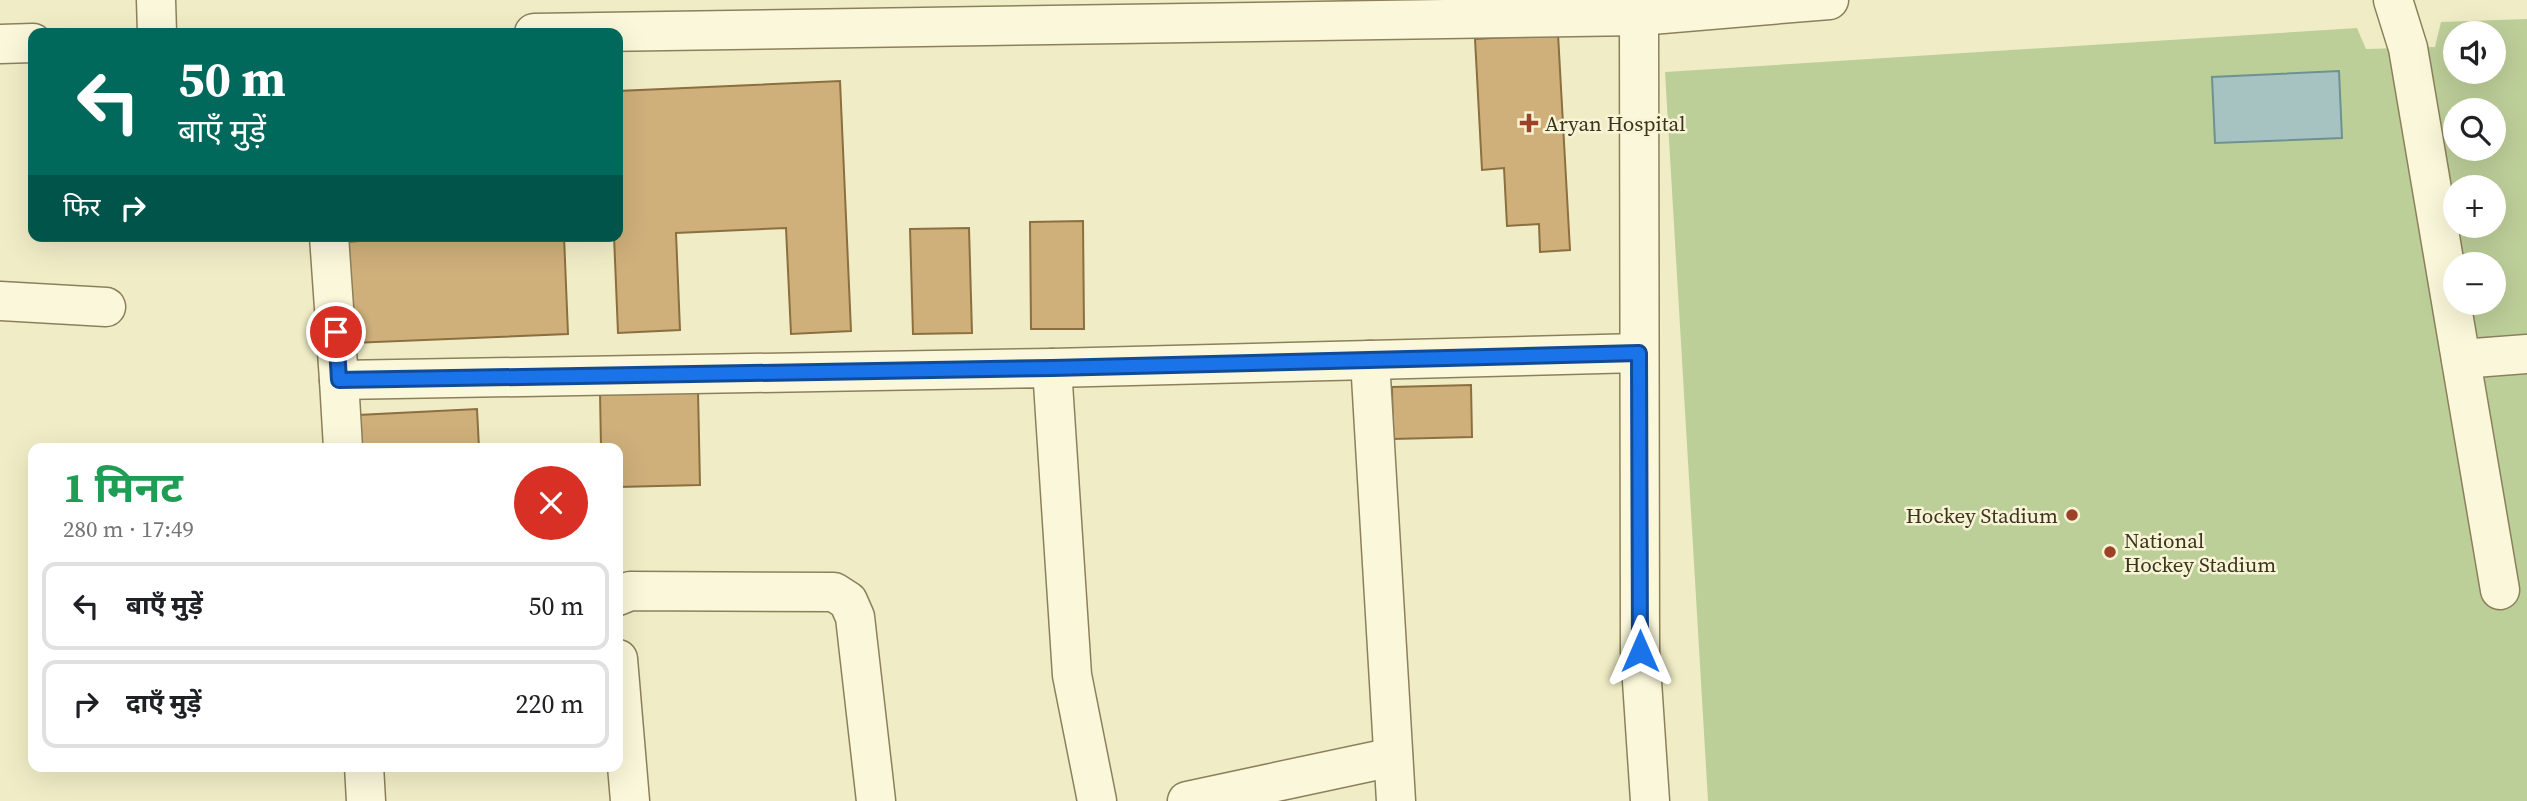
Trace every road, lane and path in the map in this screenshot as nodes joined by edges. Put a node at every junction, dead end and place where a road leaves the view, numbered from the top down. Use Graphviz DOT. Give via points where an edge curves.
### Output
graph roads {
  1 [pos="156,0"];
  2 [pos="1829,0"];
  3 [pos="2393,0"];
  4 [pos="1057,13"];
  5 [pos="1639,16"];
  6 [pos="157,28"];
  7 [pos="623,30"];
  8 [pos="28,43"];
  9 [pos="0,44"];
  10 [pos="329,242"];
  11 [pos="0,301"];
  12 [pos="106,307"];
  13 [pos="1639,353"];
  14 [pos="2527,354"];
  15 [pos="2461,359"];
  16 [pos="1370,360"];
  17 [pos="1052,368"];
  18 [pos="339,380"];
  19 [pos="343,443"];
  20 [pos="2500,590"];
  21 [pos="623,594"];
  22 [pos="623,718"];
  23 [pos="1393,757"];
  24 [pos="364,772"];
  25 [pos="366,801"];
  26 [pos="630,801"];
  27 [pos="876,801"];
  28 [pos="1097,801"];
  29 [pos="1186,801"];
  30 [pos="1396,801"];
  31 [pos="1650,801"];
  1 -- 6 [label="street"];
  2 -- 5 [label="street"];
  3 -- 15 [label="street" via="2408,48"];
  4 -- 5 [label="street"];
  4 -- 7 [label="street"];
  5 -- 13 [label="street"];
  8 -- 9 [label="street"];
  10 -- 18 [label="street"];
  11 -- 12 [label="street"];
  13 -- 16 [label="street"];
  13 -- 31 [label="street" via="1640,651"];
  14 -- 15 [label="street"];
  15 -- 20 [label="street"];
  16 -- 17 [label="street"];
  16 -- 23 [label="street"];
  17 -- 18 [label="street"];
  17 -- 28 [label="street" via="1072,675"];
  18 -- 19 [label="street"];
  21 -- 27 [label="street" via="834,593 848,601 855,617"];
  22 -- 26 [label="street"];
  23 -- 29 [label="street"];
  23 -- 30 [label="street"];
  24 -- 25 [label="street"];
}
